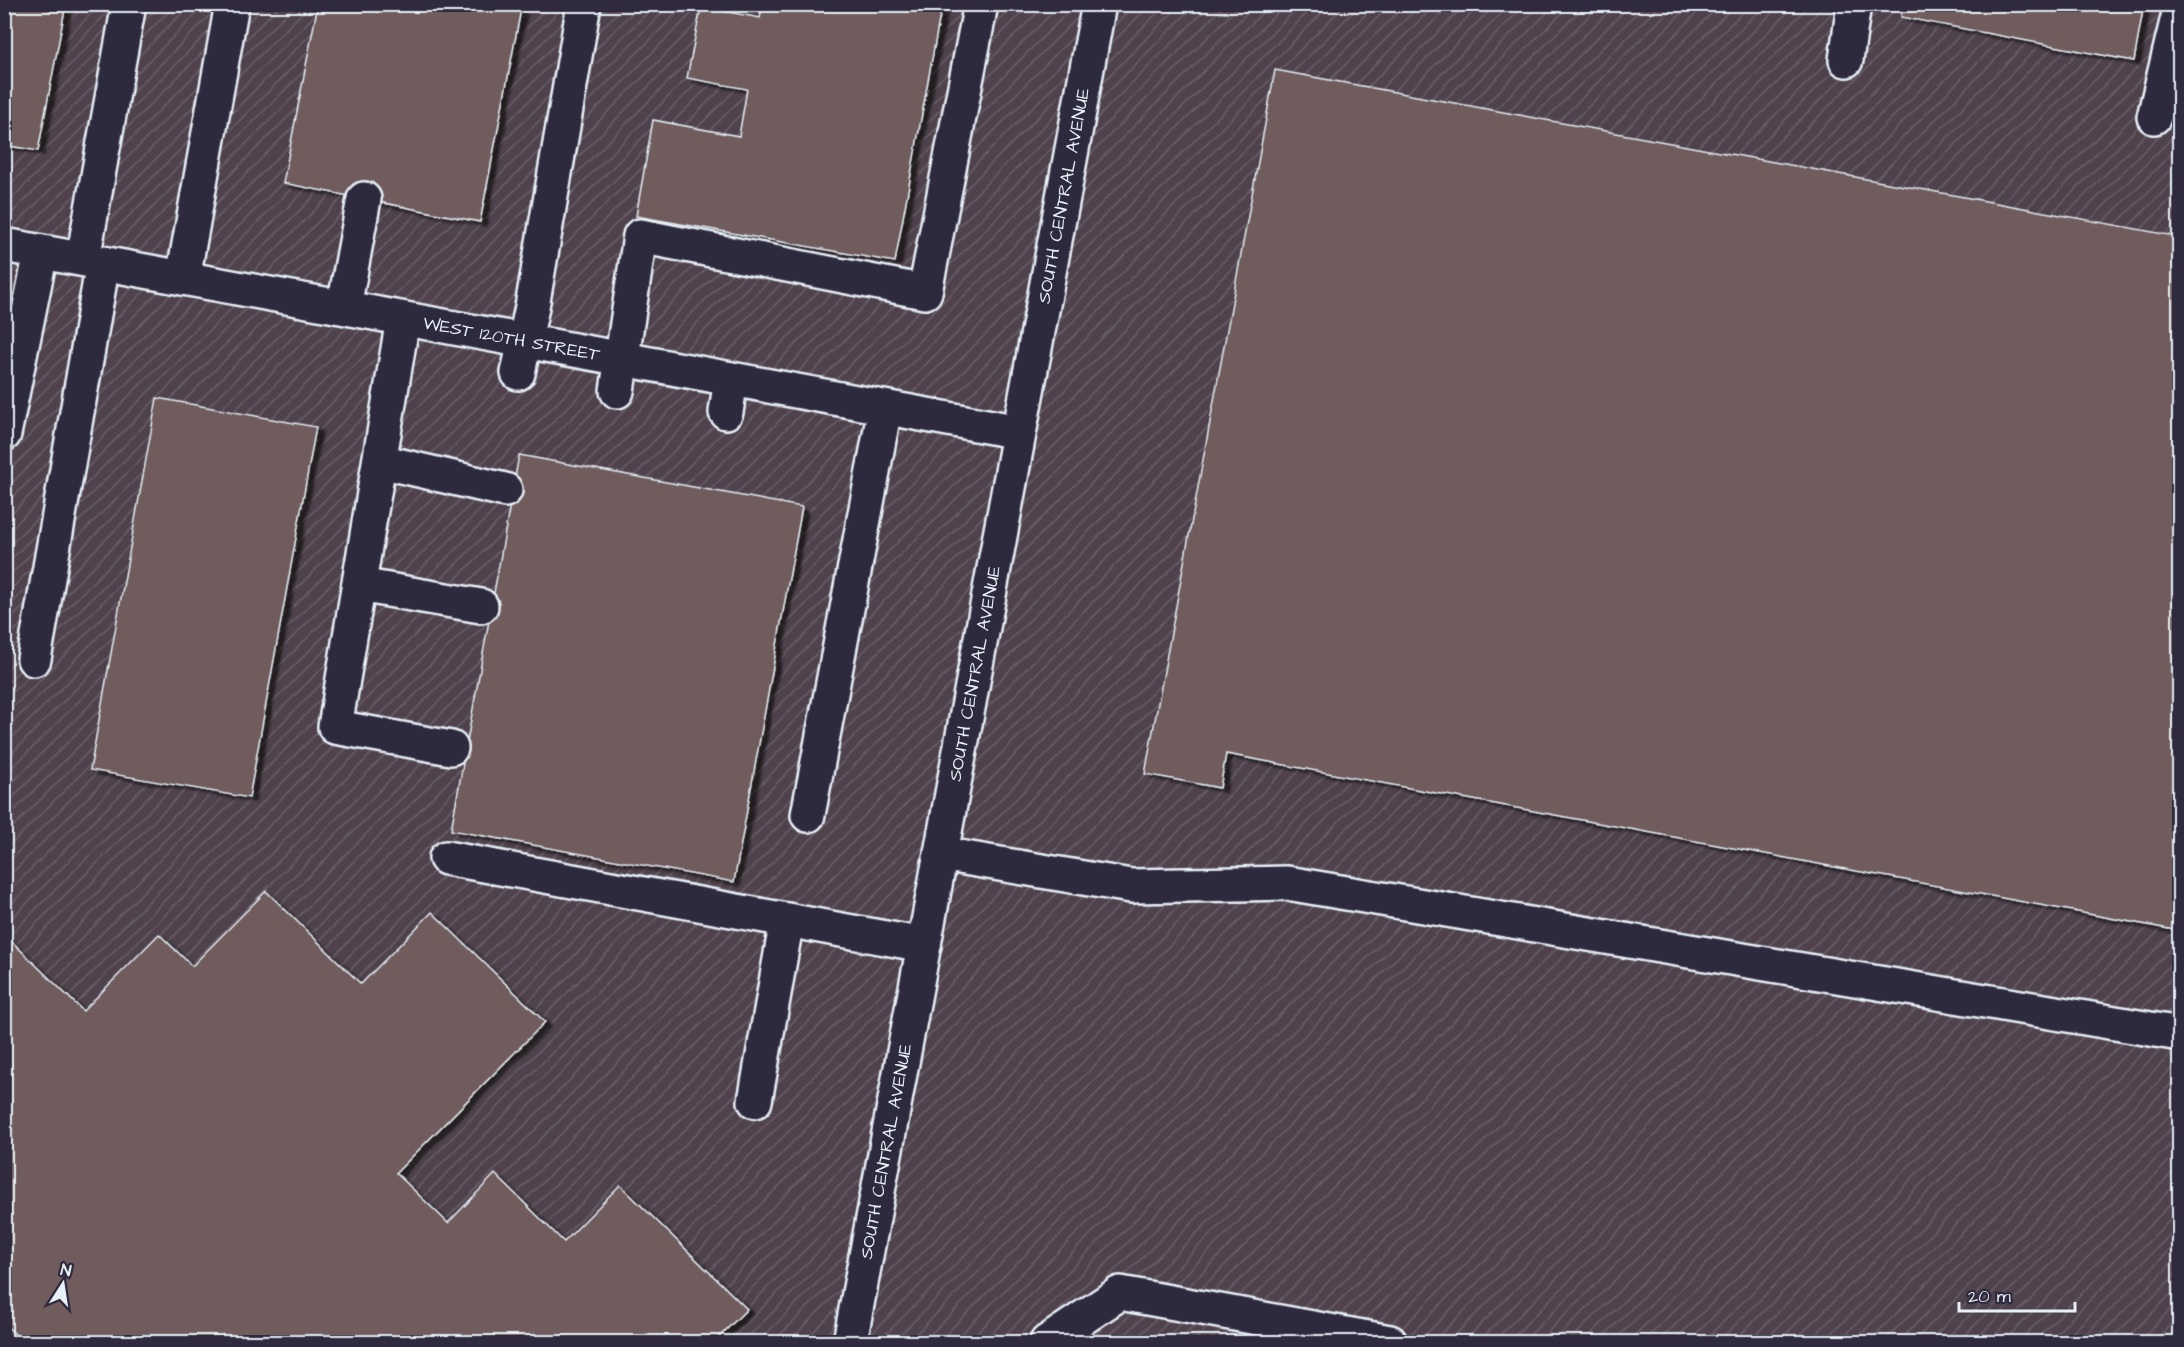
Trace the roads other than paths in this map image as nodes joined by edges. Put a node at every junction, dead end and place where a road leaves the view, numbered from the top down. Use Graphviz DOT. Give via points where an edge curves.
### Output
graph roads {
  1 [pos="129,4"];
  2 [pos="232,4"];
  3 [pos="584,4"];
  4 [pos="981,4"];
  5 [pos="1099,4"];
  6 [pos="1854,4"];
  7 [pos="2180,9"];
  8 [pos="1846,60"];
  9 [pos="2154,117"];
  10 [pos="364,199"];
  11 [pos="4,245"];
  12 [pos="41,252"];
  13 [pos="93,261"];
  14 [pos="183,278"];
  15 [pos="344,308"];
  16 [pos="404,319"];
  17 [pos="525,341"];
  18 [pos="622,359"];
  19 [pos="518,373"];
  20 [pos="731,379"];
  21 [pos="617,391"];
  22 [pos="885,408"];
  23 [pos="726,412"];
  24 [pos="1019,432"];
  25 [pos="4,434"];
  26 [pos="380,461"];
  27 [pos="505,490"];
  28 [pos="359,585"];
  29 [pos="481,606"];
  30 [pos="34,659"];
  31 [pos="451,748"];
  32 [pos="808,815"];
  33 [pos="941,854"];
  34 [pos="446,858"];
  35 [pos="787,920"];
  36 [pos="924,945"];
  37 [pos="2180,1034"];
  38 [pos="755,1101"];
  39 [pos="850,1342"];
  40 [pos="1047,1342"];
  41 [pos="1390,1342"];
  1 -- 13 [label="street"];
  2 -- 14 [label="street"];
  3 -- 17 [label="street"];
  4 -- 18 [label="street" via="926,292 640,236"];
  5 -- 24 [label="street, SOUTH CENTRAL AVENUE"];
  6 -- 8 [label="street"];
  7 -- 9 [label="street"];
  10 -- 15 [label="street"];
  11 -- 12 [label="street, WEST 120TH STREET"];
  12 -- 13 [label="street, WEST 120TH STREET"];
  12 -- 25 [label="street"];
  13 -- 14 [label="street, WEST 120TH STREET"];
  13 -- 30 [label="street"];
  14 -- 15 [label="street, WEST 120TH STREET"];
  15 -- 16 [label="street, WEST 120TH STREET"];
  16 -- 17 [label="street, WEST 120TH STREET"];
  16 -- 26 [label="street"];
  17 -- 18 [label="street, WEST 120TH STREET"];
  17 -- 19 [label="street"];
  18 -- 20 [label="street, WEST 120TH STREET"];
  18 -- 21 [label="street"];
  20 -- 22 [label="street, WEST 120TH STREET"];
  20 -- 23 [label="street"];
  22 -- 24 [label="street, WEST 120TH STREET"];
  22 -- 32 [label="street"];
  24 -- 33 [label="street, SOUTH CENTRAL AVENUE"];
  26 -- 27 [label="street"];
  26 -- 28 [label="street"];
  28 -- 29 [label="street"];
  28 -- 31 [label="street" via="335,728"];
  33 -- 36 [label="street, SOUTH CENTRAL AVENUE"];
  33 -- 37 [label="street" via="1131,886 1287,883"];
  34 -- 35 [label="street"];
  35 -- 36 [label="street"];
  35 -- 38 [label="street"];
  36 -- 39 [label="street, SOUTH CENTRAL AVENUE"];
  40 -- 41 [label="street" via="1120,1293"];
}
